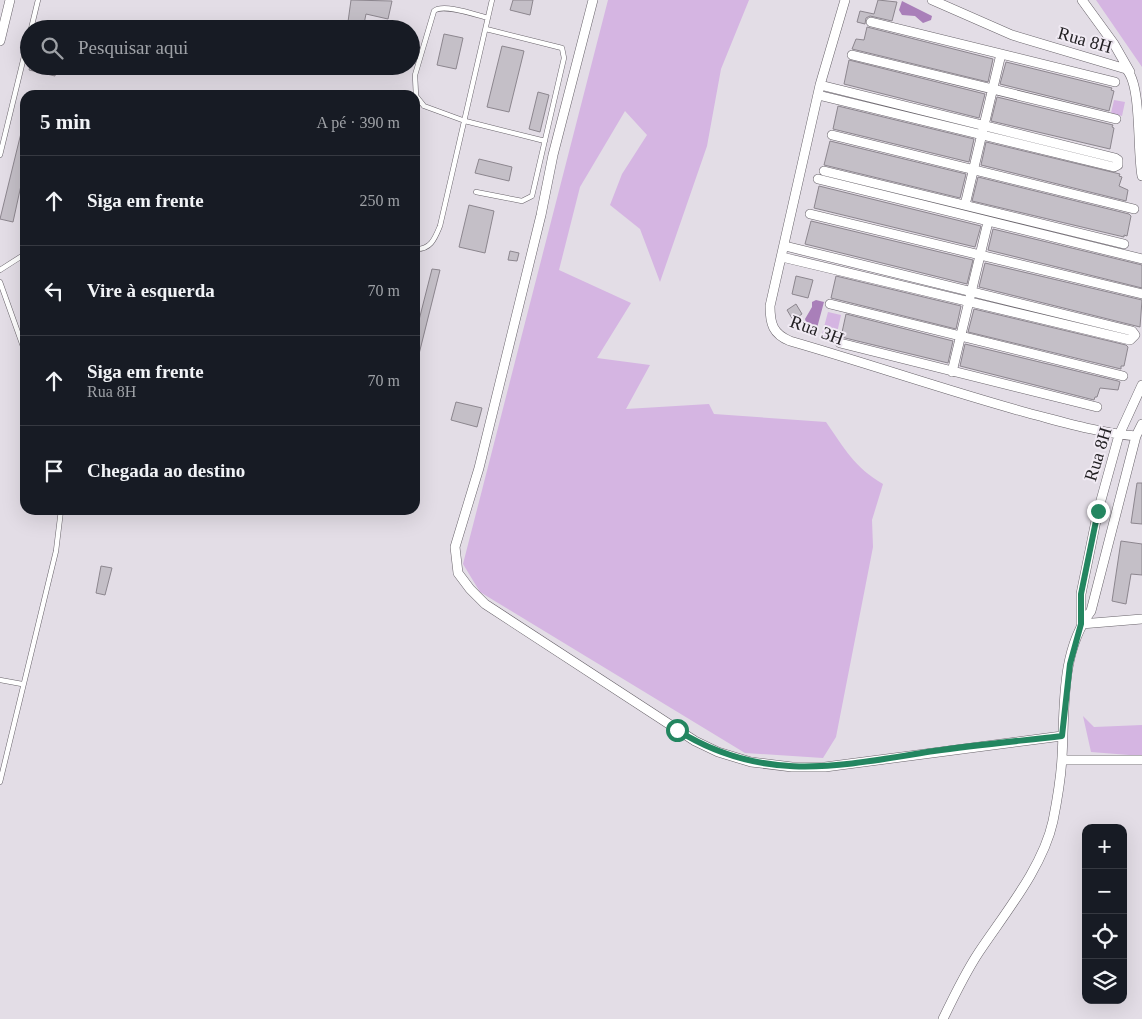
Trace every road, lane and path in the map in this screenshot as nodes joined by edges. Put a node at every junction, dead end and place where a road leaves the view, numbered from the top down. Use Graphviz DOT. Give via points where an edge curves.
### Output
graph roads {
  1 [pos="10,0"];
  2 [pos="38,0"];
  3 [pos="492,0"];
  4 [pos="593,0"];
  5 [pos="845,0"];
  6 [pos="932,0"];
  7 [pos="1082,0"];
  8 [pos="488,18"];
  9 [pos="33,20"];
  10 [pos="871,22"];
  11 [pos="486,29"];
  12 [pos="0,42"];
  13 [pos="1001,54"];
  14 [pos="852,55"];
  15 [pos="420,58"];
  16 [pos="20,73"];
  17 [pos="1131,74"];
  18 [pos="415,75"];
  19 [pos="1115,82"];
  20 [pos="820,85"];
  21 [pos="416,90"];
  22 [pos="993,90"];
  23 [pos="818,95"];
  24 [pos="420,101"];
  25 [pos="1116,119"];
  26 [pos="465,121"];
  27 [pos="983,130"];
  28 [pos="832,135"];
  29 [pos="545,141"];
  30 [pos="0,155"];
  31 [pos="974,170"];
  32 [pos="824,171"];
  33 [pos="1142,176"];
  34 [pos="818,180"];
  35 [pos="476,192"];
  36 [pos="964,205"];
  37 [pos="1134,209"];
  38 [pos="810,214"];
  39 [pos="988,222"];
  40 [pos="1124,244"];
  41 [pos="785,246"];
  42 [pos="420,248"];
  43 [pos="980,256"];
  44 [pos="20,257"];
  45 [pos="782,257"];
  46 [pos="1142,259"];
  47 [pos="0,270"];
  48 [pos="0,282"];
  49 [pos="1142,294"];
  50 [pos="970,296"];
  51 [pos="830,304"];
  52 [pos="961,337"];
  53 [pos="20,338"];
  54 [pos="840,343"];
  55 [pos="952,372"];
  56 [pos="1123,376"];
  57 [pos="1142,385"];
  58 [pos="1096,407"];
  59 [pos="1142,424"];
  60 [pos="1119,434"];
  61 [pos="1136,436"];
  62 [pos="60,515"];
  63 [pos="1142,619"];
  64 [pos="1081,624"];
  65 [pos="0,680"];
  66 [pos="22,684"];
  67 [pos="1062,736"];
  68 [pos="1062,760"];
  69 [pos="1142,760"];
  70 [pos="0,782"];
  71 [pos="943,1019"];
  1 -- 12 [label="street"];
  2 -- 9 [label="lane"];
  3 -- 8 [label="lane"];
  4 -- 67 [label="street" via="479,468 458,536 456,564 463,581 492,608 683,734 718,752 743,760 792,767 825,767"];
  5 -- 20 [label="street, Rua 3H"];
  6 -- 17 [label="street, Rua 8H" via="1012,35 1126,69"];
  7 -- 17 [label="street"];
  8 -- 11 [label="lane"];
  8 -- 15 [label="lane" via="445,7 437,8"];
  10 -- 13 [label="street"];
  11 -- 26 [label="lane"];
  11 -- 29 [label="lane" via="562,48 564,58"];
  13 -- 19 [label="street"];
  13 -- 22 [label="street"];
  14 -- 22 [label="street"];
  16 -- 30 [label="lane"];
  17 -- 33 [label="street" via="1138,99 1138,156"];
  18 -- 21 [label="lane"];
  20 -- 23 [label="street, Rua 3H"];
  20 -- 27 [label="street"];
  22 -- 25 [label="street"];
  22 -- 27 [label="street"];
  23 -- 27 [label="street"];
  23 -- 41 [label="street, Rua 3H"];
  24 -- 26 [label="lane" via="424,106"];
  26 -- 29 [label="lane"];
  26 -- 42 [label="lane" via="440,226 432,244"];
  27 -- 27 [label="street" via="1114,167 1118,165 1115,158"];
  27 -- 31 [label="street"];
  28 -- 31 [label="street"];
  29 -- 35 [label="lane" via="532,196 528,199 522,201"];
  31 -- 36 [label="street"];
  31 -- 37 [label="street"];
  32 -- 36 [label="street"];
  34 -- 39 [label="street"];
  36 -- 40 [label="street"];
  38 -- 43 [label="street"];
  39 -- 43 [label="street"];
  39 -- 46 [label="street"];
  41 -- 45 [label="street, Rua 3H"];
  41 -- 50 [label="street"];
  43 -- 49 [label="street"];
  43 -- 50 [label="street"];
  44 -- 47 [label="lane"];
  45 -- 50 [label="street"];
  45 -- 60 [label="street, Rua 3H" via="770,316 774,330 781,337 949,392"];
  48 -- 53 [label="lane"];
  50 -- 50 [label="street" via="1130,340 1135,335 1132,331"];
  50 -- 52 [label="street"];
  51 -- 52 [label="street"];
  52 -- 55 [label="street"];
  52 -- 56 [label="street"];
  54 -- 55 [label="street"];
  55 -- 58 [label="street"];
  57 -- 60 [label="street, Rua 8H"];
  59 -- 61 [label="street, Rua 8H"];
  60 -- 61 [label="street, Rua 3H"];
  60 -- 64 [label="street, Rua 8H" via="1096,520 1081,594"];
  61 -- 64 [label="street, Rua 8H" via="1091,611"];
  62 -- 66 [label="lane" via="56,552"];
  63 -- 64 [label="street"];
  64 -- 67 [label="street" via="1070,664"];
  65 -- 66 [label="lane"];
  66 -- 70 [label="lane"];
  67 -- 68 [label="street"];
  68 -- 69 [label="street"];
  68 -- 71 [label="street" via="1054,819 1043,852 978,954"];
}
